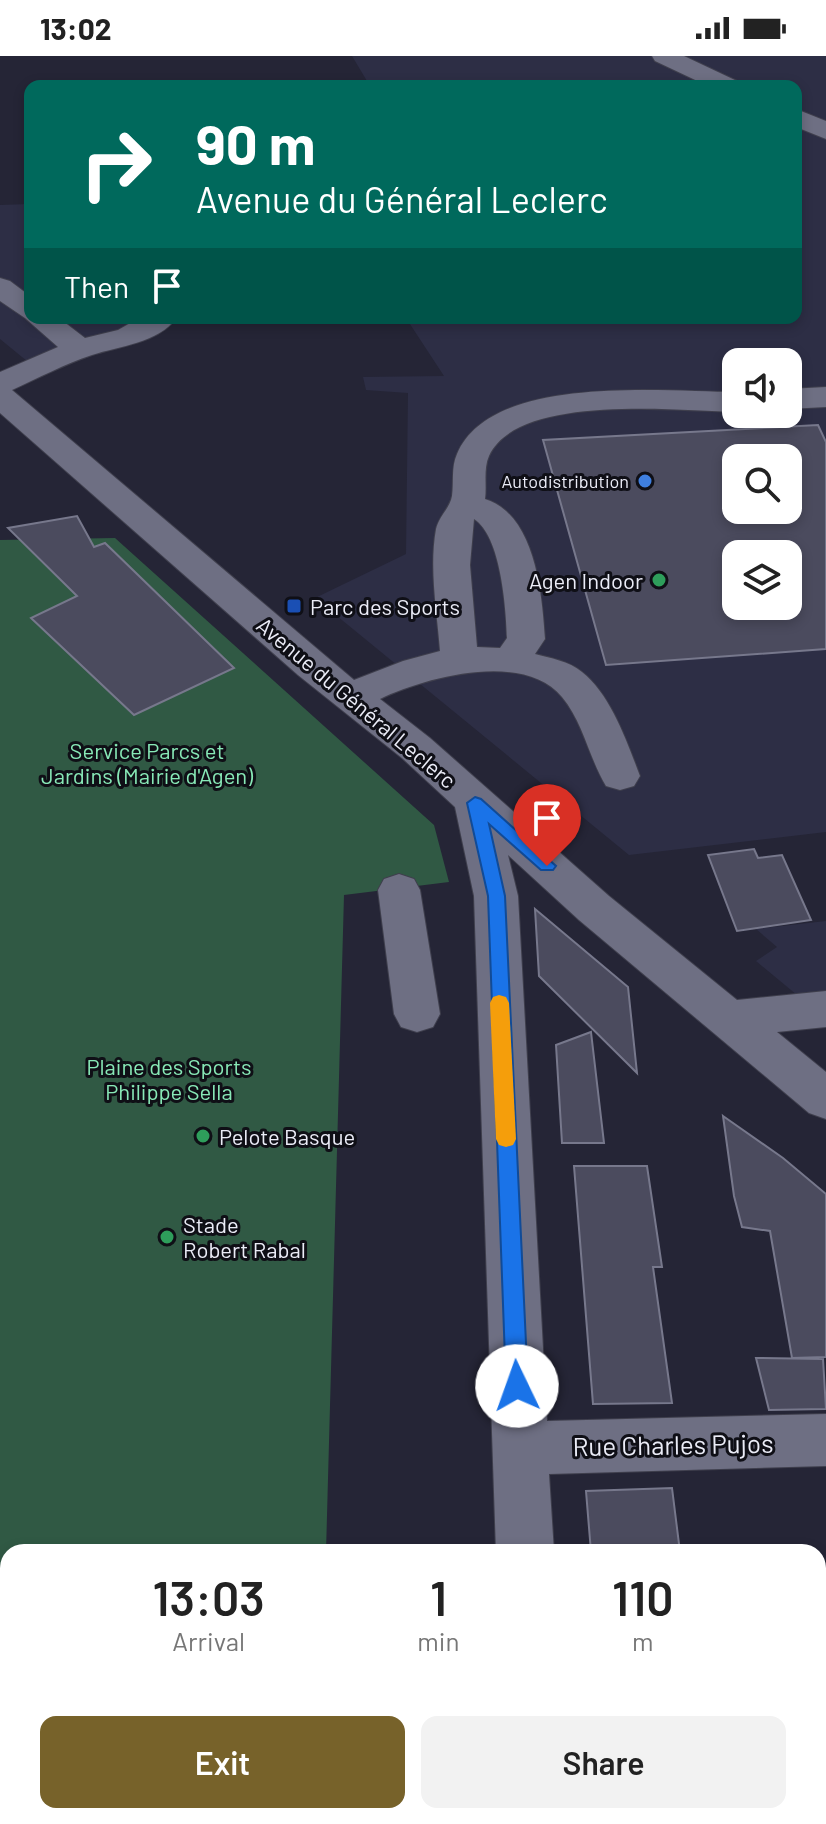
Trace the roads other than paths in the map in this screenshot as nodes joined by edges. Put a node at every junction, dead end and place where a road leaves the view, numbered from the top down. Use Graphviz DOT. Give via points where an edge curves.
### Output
graph roads {
  1 [pos="664,56"];
  2 [pos="715,80"];
  3 [pos="802,120"];
  4 [pos="826,131"];
  5 [pos="0,287"];
  6 [pos="24,305"];
  7 [pos="48,324"];
  8 [pos="150,324"];
  9 [pos="80,349"];
  10 [pos="0,383"];
  11 [pos="0,396"];
  12 [pos="826,397"];
  13 [pos="802,398"];
  14 [pos="722,402"];
  15 [pos="467,505"];
  16 [pos="459,658"];
  17 [pos="511,661"];
  18 [pos="352,697"];
  19 [pos="620,776"];
  20 [pos="475,803"];
  21 [pos="399,890"];
  22 [pos="826,1009"];
  23 [pos="417,1014"];
  24 [pos="730,1019"];
  25 [pos="826,1099"];
  26 [pos="826,1440"];
  27 [pos="520,1448"];
  28 [pos="525,1544"];
  1 -- 2 [label="street"];
  3 -- 4 [label="street"];
  5 -- 6 [label="street"];
  7 -- 9 [label="street"];
  8 -- 9 [label="street" via="129,336"];
  9 -- 10 [label="street"];
  11 -- 18 [label="street, Avenue du Général Leclerc"];
  12 -- 13 [label="street"];
  14 -- 15 [label="street" via="594,401 535,409 500,424 473,452"];
  15 -- 16 [label="street" via="456,519 451,545"];
  15 -- 17 [label="street" via="498,520 511,553 526,639"];
  16 -- 17 [label="street"];
  16 -- 18 [label="street" via="393,676"];
  17 -- 19 [label="street" via="571,681 606,739"];
  18 -- 20 [label="street, Avenue du Général Leclerc"];
  20 -- 24 [label="street, Avenue du Général Leclerc"];
  20 -- 27 [label="street" via="496,896"];
  21 -- 23 [label="street"];
  22 -- 24 [label="street"];
  24 -- 25 [label="street, Avenue du Général Leclerc"];
  26 -- 27 [label="street, Rue Charles Pujos"];
  27 -- 28 [label="street"];
}
